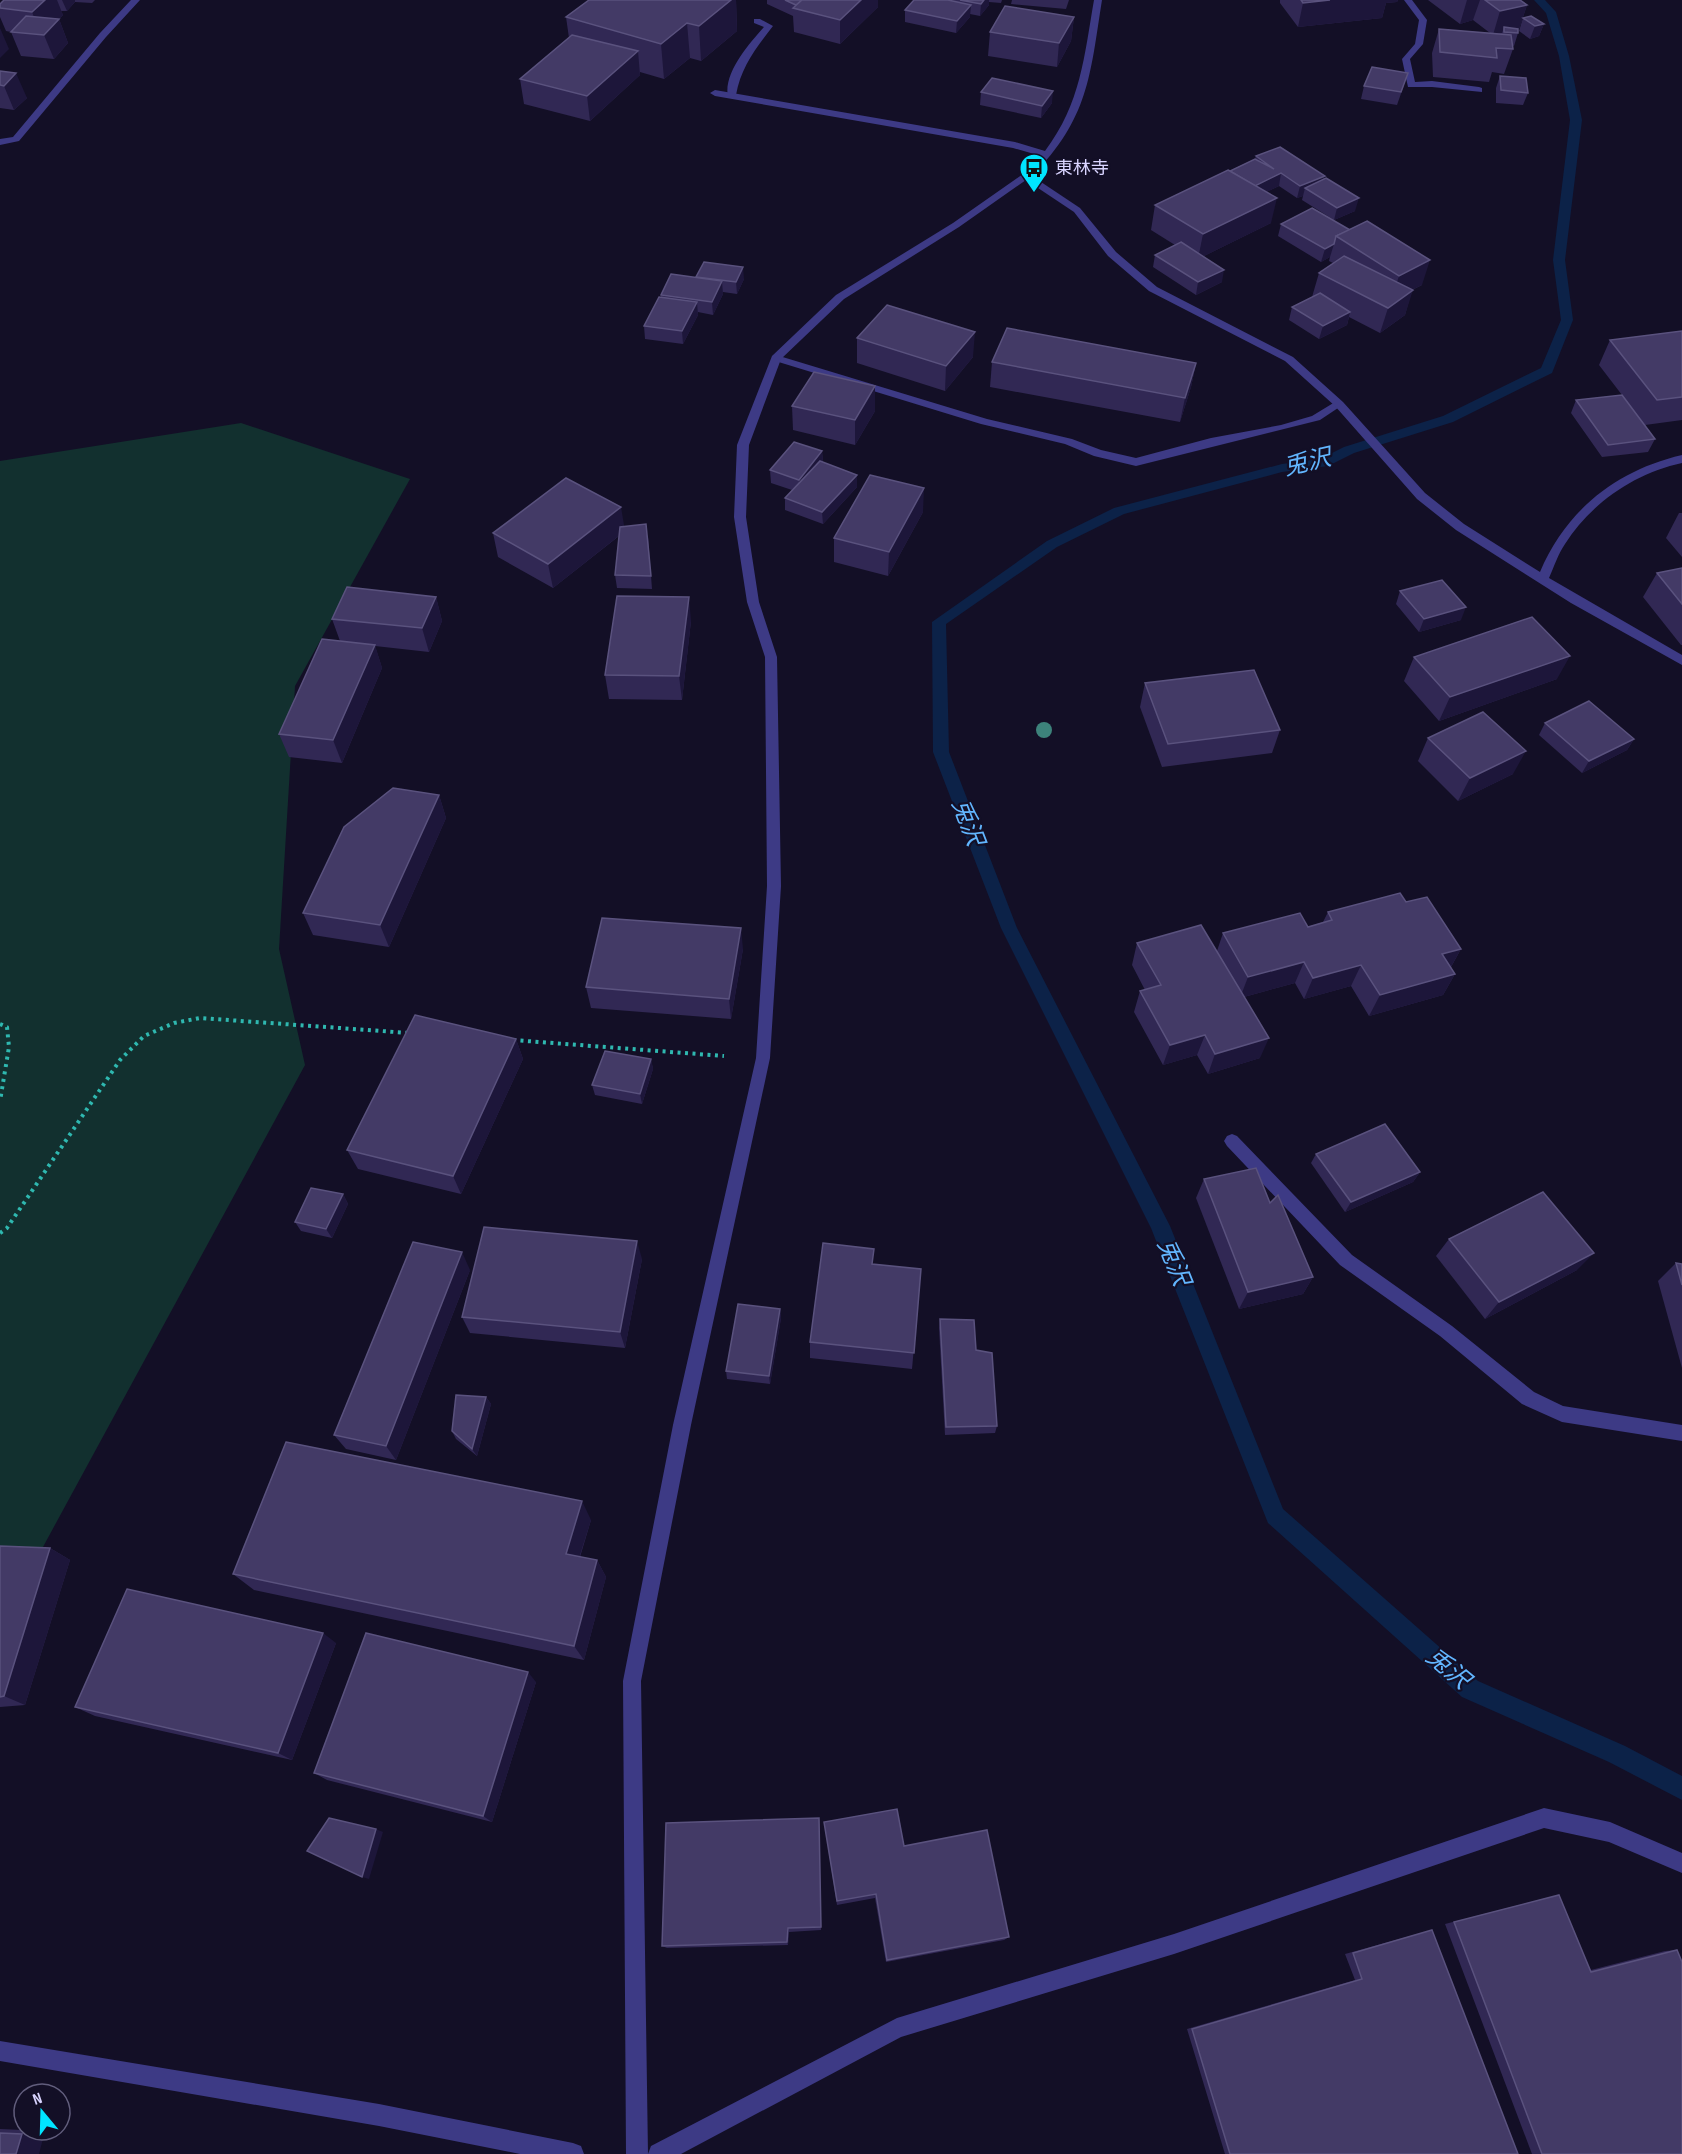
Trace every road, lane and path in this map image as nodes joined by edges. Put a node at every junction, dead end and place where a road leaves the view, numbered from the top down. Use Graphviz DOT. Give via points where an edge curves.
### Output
graph roads {
  1 [pos="136,0"];
  2 [pos="1098,0"];
  3 [pos="1408,0"];
  4 [pos="758,21"];
  5 [pos="1479,90"];
  6 [pos="715,93"];
  7 [pos="731,96"];
  8 [pos="0,142"];
  9 [pos="1047,155"];
  10 [pos="1026,176"];
  11 [pos="776,358"];
  12 [pos="1339,404"];
  13 [pos="1682,459"];
  14 [pos="1542,580"];
  15 [pos="1682,661"];
  16 [pos="0,1024"];
  17 [pos="410,1033"];
  18 [pos="504,1040"];
  19 [pos="763,1058"];
  20 [pos="0,1101"];
  21 [pos="1232,1141"];
  22 [pos="0,1233"];
  23 [pos="1682,1432"];
  24 [pos="1682,1863"];
  25 [pos="0,2051"];
  26 [pos="573,2154"];
  27 [pos="637,2154"];
  28 [pos="659,2154"];
  1 -- 8 [label="street" via="16,138"];
  2 -- 9 [label="street" via="1085,80 1073,116"];
  3 -- 5 [label="street" via="1423,20 1419,44 1406,59 1411,85"];
  4 -- 7 [label="street" via="769,26 747,50"];
  6 -- 7 [label="street"];
  7 -- 9 [label="street" via="1015,145"];
  9 -- 10 [label="street"];
  10 -- 11 [label="street" via="840,297"];
  10 -- 12 [label="street" via="1077,210 1112,254 1153,289 1289,359"];
  11 -- 12 [label="street" via="985,422 1136,462 1282,428 1316,418"];
  11 -- 19 [label="street" via="743,445 740,518 753,602 771,657 774,886"];
  12 -- 14 [label="street" via="1421,496"];
  13 -- 14 [label="street" via="1635,472 1596,500 1564,536"];
  14 -- 15 [label="street"];
  16 -- 20 [label="path" via="7,1027 9,1047"];
  17 -- 22 [label="path" via="200,1018 174,1023 144,1036 120,1060"];
  18 -- 19 [label="path"];
  19 -- 27 [label="street" via="682,1425 632,1681"];
  21 -- 23 [label="street" via="1346,1260 1446,1331 1528,1398 1562,1414"];
  24 -- 28 [label="street" via="1610,1833 1544,1818 1174,1944 897,2028"];
  25 -- 26 [label="street" via="380,2115"];
}
